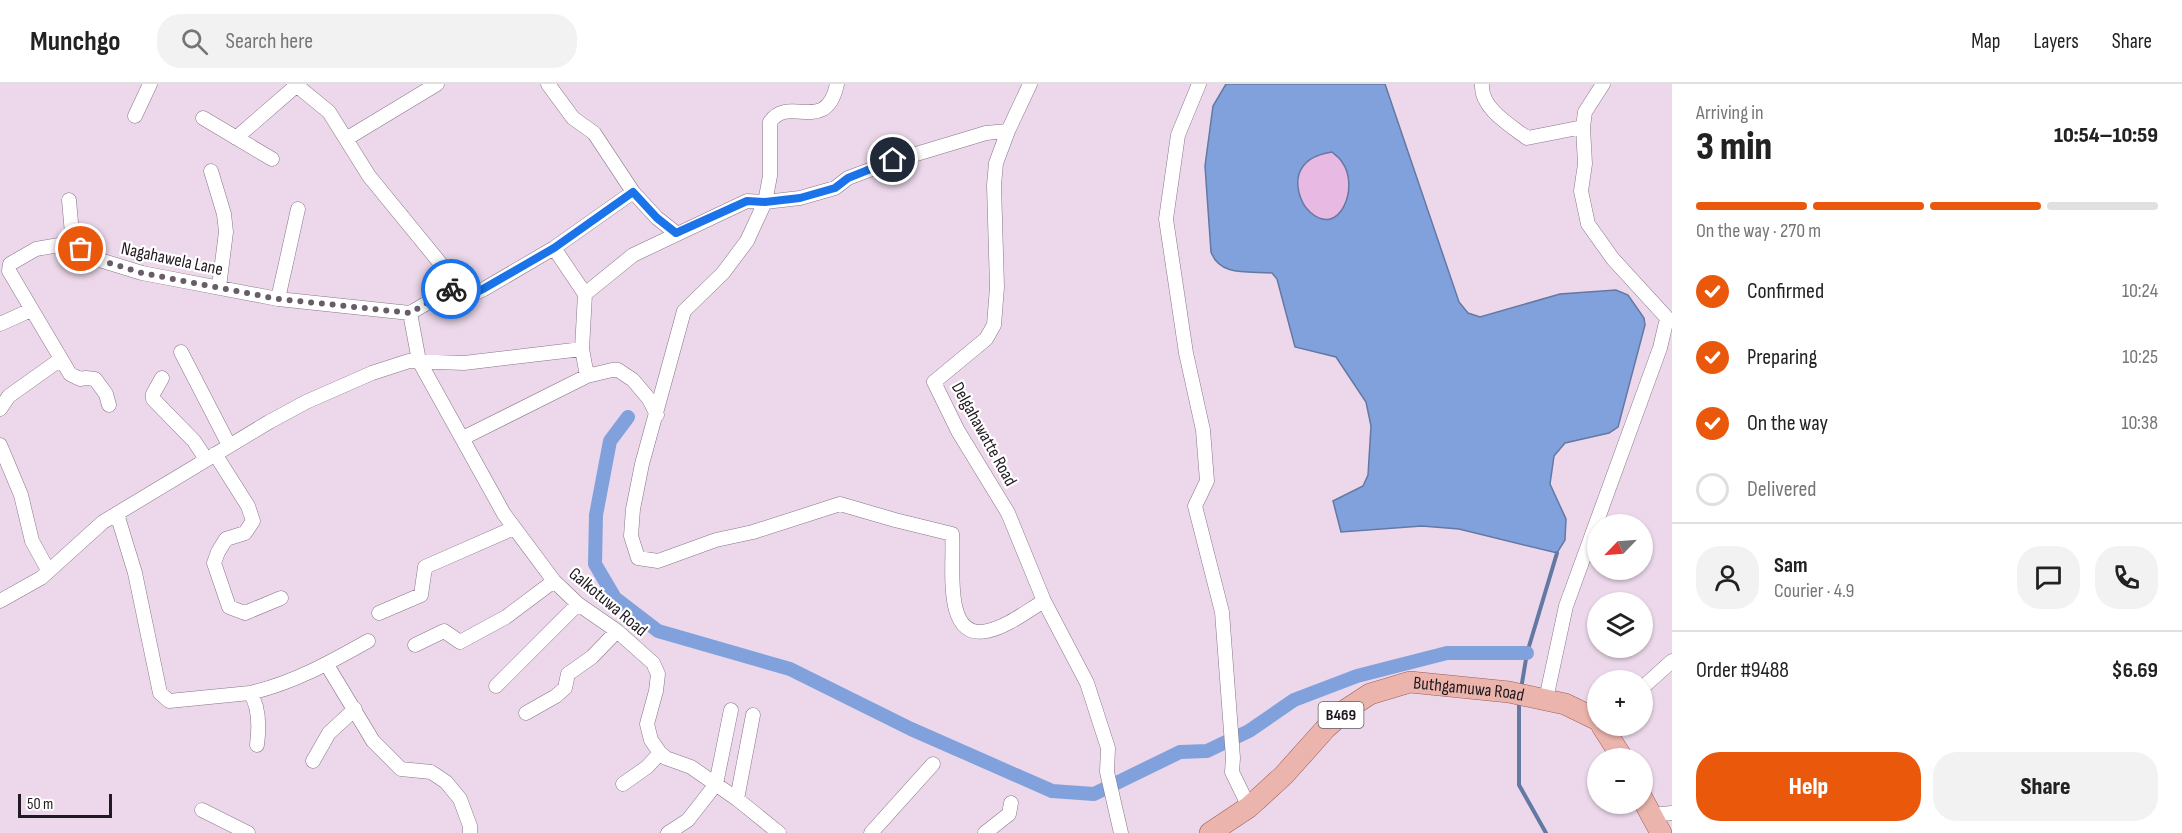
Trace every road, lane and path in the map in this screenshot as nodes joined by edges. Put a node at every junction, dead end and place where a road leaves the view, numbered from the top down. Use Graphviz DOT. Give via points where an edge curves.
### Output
graph roads {
  1 [pos="150,84"];
  2 [pos="436,84"];
  3 [pos="548,84"];
  4 [pos="837,84"];
  5 [pos="1030,84"];
  6 [pos="1199,84"];
  7 [pos="1482,84"];
  8 [pos="1603,84"];
  9 [pos="296,85"];
  10 [pos="135,116"];
  11 [pos="203,118"];
  12 [pos="1583,127"];
  13 [pos="1008,131"];
  14 [pos="236,138"];
  15 [pos="345,139"];
  16 [pos="272,159"];
  17 [pos="211,171"];
  18 [pos="633,192"];
  19 [pos="69,200"];
  20 [pos="765,202"];
  21 [pos="298,209"];
  22 [pos="676,233"];
  23 [pos="72,245"];
  24 [pos="554,248"];
  25 [pos="458,285"];
  26 [pos="219,287"];
  27 [pos="585,294"];
  28 [pos="278,299"];
  29 [pos="31,310"];
  30 [pos="410,313"];
  31 [pos="1670,315"];
  32 [pos="0,324"];
  33 [pos="582,349"];
  34 [pos="181,352"];
  35 [pos="61,358"];
  36 [pos="419,361"];
  37 [pos="587,376"];
  38 [pos="162,378"];
  39 [pos="110,405"];
  40 [pos="0,409"];
  41 [pos="657,415"];
  42 [pos="463,438"];
  43 [pos="0,445"];
  44 [pos="229,445"];
  45 [pos="211,457"];
  46 [pos="117,514"];
  47 [pos="514,528"];
  48 [pos="48,570"];
  49 [pos="554,581"];
  50 [pos="281,598"];
  51 [pos="0,601"];
  52 [pos="1044,601"];
  53 [pos="578,604"];
  54 [pos="379,613"];
  55 [pos="617,631"];
  56 [pos="368,641"];
  57 [pos="415,645"];
  58 [pos="1672,661"];
  59 [pos="327,665"];
  60 [pos="1672,676"];
  61 [pos="1654,678"];
  62 [pos="496,686"];
  63 [pos="250,693"];
  64 [pos="1528,695"];
  65 [pos="355,709"];
  66 [pos="731,710"];
  67 [pos="526,712"];
  68 [pos="753,715"];
  69 [pos="1587,715"];
  70 [pos="258,745"];
  71 [pos="660,753"];
  72 [pos="313,761"];
  73 [pos="933,764"];
  74 [pos="623,783"];
  75 [pos="716,784"];
  76 [pos="737,799"];
  77 [pos="1011,803"];
  78 [pos="1249,807"];
  79 [pos="202,810"];
  80 [pos="248,833"];
  81 [pos="470,833"];
  82 [pos="668,833"];
  83 [pos="779,833"];
  84 [pos="871,833"];
  85 [pos="985,833"];
  86 [pos="1121,833"];
  87 [pos="1210,833"];
  1 -- 10 [label="street"];
  2 -- 15 [label="street"];
  3 -- 18 [label="street" via="573,118 594,133"];
  4 -- 20 [label="street" via="834,100 821,111 781,112 770,122 770,176"];
  5 -- 13 [label="street, Delgahawatte Road"];
  6 -- 78 [label="street" via="1178,135 1166,219 1186,353 1203,430 1207,481 1195,506 1222,612 1232,772"];
  7 -- 12 [label="street" via="1482,92 1493,111 1527,138"];
  8 -- 12 [label="street" via="1585,112"];
  9 -- 14 [label="street"];
  9 -- 15 [label="street" via="329,112"];
  11 -- 14 [label="street"];
  12 -- 31 [label="street" via="1585,164 1581,190 1588,224 1613,259"];
  13 -- 20 [label="street" via="986,133 893,160 848,178 835,188"];
  13 -- 52 [label="street, Delgahawatte Road" via="996,163 994,185 994,325 986,339 934,382 958,431 1008,513"];
  14 -- 16 [label="street"];
  15 -- 25 [label="street" via="369,176"];
  17 -- 26 [label="street" via="226,232"];
  18 -- 22 [label="street"];
  18 -- 24 [label="street"];
  19 -- 23 [label="street"];
  20 -- 22 [label="street" via="747,201"];
  20 -- 41 [label="street" via="747,241 723,273 684,311"];
  21 -- 28 [label="street"];
  22 -- 27 [label="street" via="633,255"];
  23 -- 26 [label="street, Nagahawela Lane" via="103,261 142,273"];
  23 -- 29 [label="street" via="36,249 10,264 9,271"];
  24 -- 25 [label="street" via="475,293"];
  24 -- 27 [label="street"];
  25 -- 30 [label="street"];
  26 -- 28 [label="street, Nagahawela Lane"];
  27 -- 33 [label="street"];
  28 -- 30 [label="street, Nagahawela Lane"];
  29 -- 32 [label="street"];
  29 -- 35 [label="street"];
  30 -- 36 [label="street, Galkotuwa Road"];
  31 -- 64 [label="street" via="1566,606"];
  33 -- 36 [label="street" via="464,363"];
  33 -- 37 [label="street"];
  34 -- 44 [label="street"];
  35 -- 39 [label="street" via="74,378 96,380"];
  35 -- 40 [label="street" via="9,396"];
  36 -- 42 [label="street, Galkotuwa Road"];
  36 -- 44 [label="street" via="398,363 315,398"];
  37 -- 41 [label="street" via="618,370 633,380"];
  37 -- 42 [label="street"];
  38 -- 45 [label="street" via="153,399"];
  41 -- 52 [label="street" via="633,509 631,536 638,558 658,561 840,504 952,534 954,606 962,625 974,632 1004,625"];
  42 -- 47 [label="street, Galkotuwa Road" via="486,485"];
  43 -- 48 [label="street" via="21,495 32,541"];
  44 -- 45 [label="street"];
  45 -- 46 [label="street"];
  45 -- 50 [label="street" via="248,506 254,521 245,533 226,539 214,563 229,607 244,613"];
  46 -- 48 [label="street" via="93,529"];
  46 -- 63 [label="street" via="135,573 160,693 169,701"];
  47 -- 49 [label="street, Galkotuwa Road"];
  47 -- 54 [label="street" via="425,567 421,596"];
  48 -- 51 [label="street" via="31,585"];
  49 -- 53 [label="street, Galkotuwa Road"];
  49 -- 57 [label="street" via="506,617 460,642 444,631"];
  52 -- 86 [label="street, Delgahawatte Road" via="1087,683 1108,748 1107,772"];
  53 -- 55 [label="street, Galkotuwa Road"];
  53 -- 62 [label="street"];
  55 -- 67 [label="street" via="592,657 568,674 565,688"];
  55 -- 71 [label="street, Galkotuwa Road" via="653,663 658,674 646,724"];
  56 -- 59 [label="street"];
  58 -- 61 [label="street"];
  59 -- 63 [label="street" via="279,686"];
  59 -- 65 [label="street"];
  60 -- 61 [label="street"];
  63 -- 70 [label="street" via="259,729"];
  64 -- 69 [label="main road, Buthgamuwa Road / B469" via="1565,704"];
  64 -- 78 [label="main road, Buthgamuwa Road / B469" via="1410,682 1370,694 1326,728"];
  65 -- 72 [label="street" via="329,733"];
  65 -- 81 [label="street" via="373,741 401,769 431,772 446,782 460,799"];
  66 -- 75 [label="street"];
  68 -- 76 [label="street"];
  71 -- 74 [label="street"];
  71 -- 75 [label="street"];
  73 -- 84 [label="street"];
  75 -- 76 [label="street"];
  75 -- 82 [label="street" via="688,820"];
  76 -- 83 [label="street"];
  77 -- 85 [label="street" via="1009,814"];
  78 -- 87 [label="main road, Buthgamuwa Road / B469"];
  79 -- 80 [label="street"];
}
